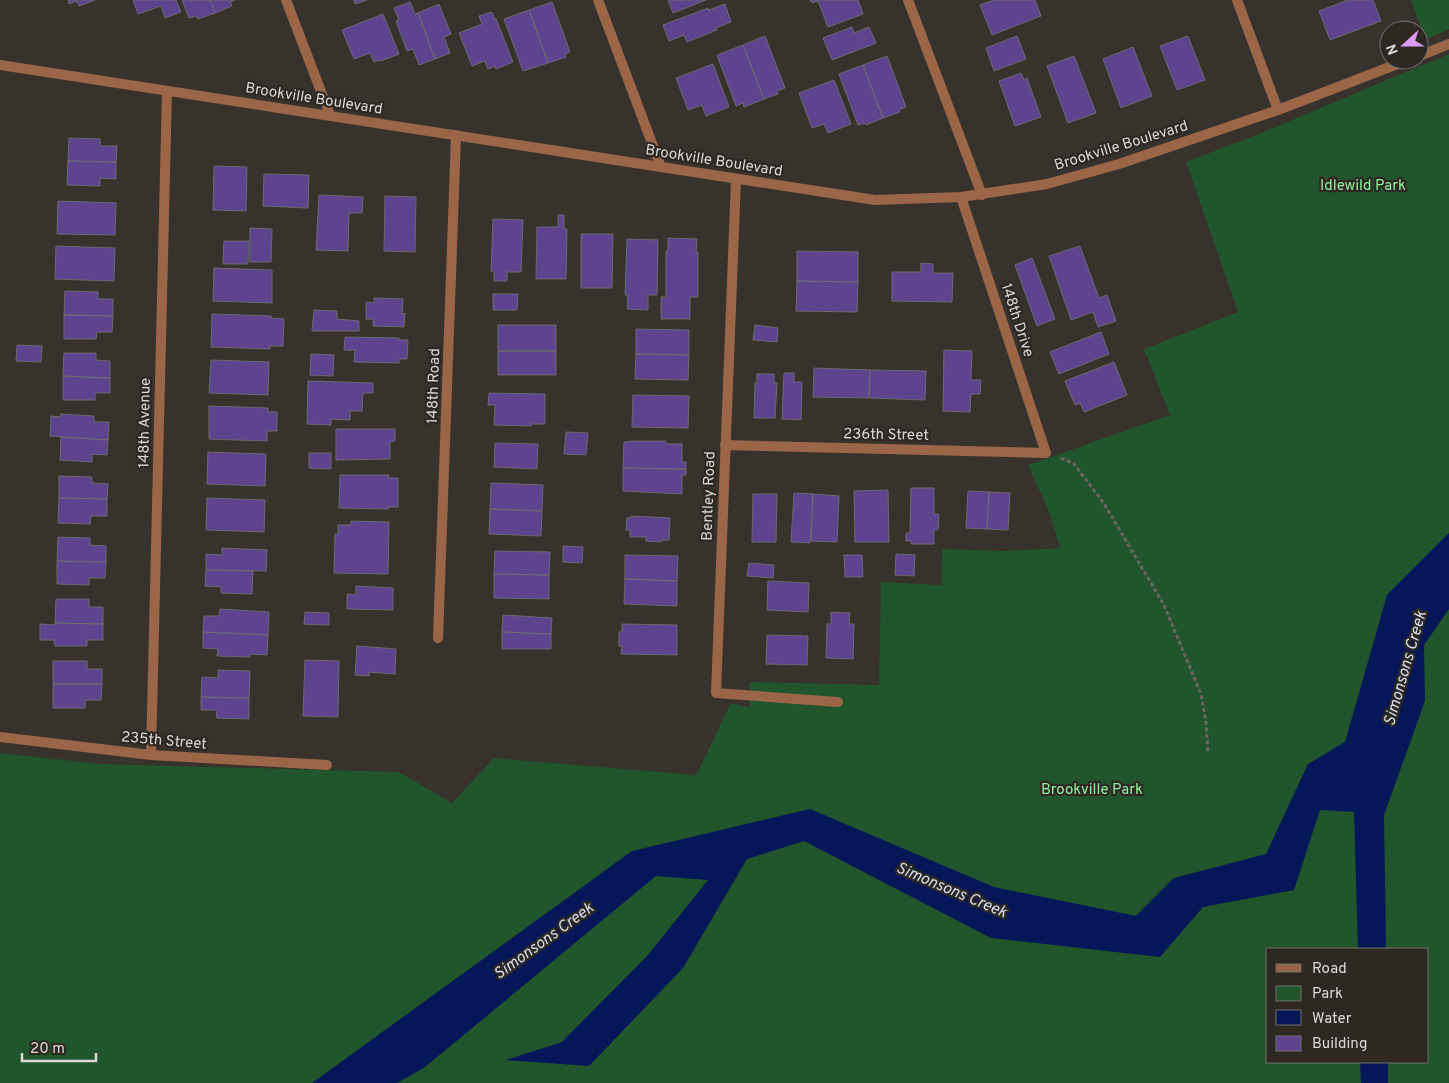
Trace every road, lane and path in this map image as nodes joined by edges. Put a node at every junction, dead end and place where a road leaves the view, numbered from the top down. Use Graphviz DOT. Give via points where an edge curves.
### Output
graph roads {
  1 [pos="286,0"];
  2 [pos="598,0"];
  3 [pos="908,0"];
  4 [pos="1237,0"];
  5 [pos="1449,44"];
  6 [pos="1429,52"];
  7 [pos="0,65"];
  8 [pos="1382,70"];
  9 [pos="168,91"];
  10 [pos="1278,110"];
  11 [pos="330,115"];
  12 [pos="456,136"];
  13 [pos="661,167"];
  14 [pos="736,179"];
  15 [pos="982,195"];
  16 [pos="961,197"];
  17 [pos="725,445"];
  18 [pos="1046,453"];
  19 [pos="438,638"];
  20 [pos="838,702"];
  21 [pos="0,737"];
  22 [pos="1208,753"];
  23 [pos="151,755"];
  24 [pos="327,765"];
  1 -- 11 [label="street"];
  2 -- 13 [label="street"];
  3 -- 15 [label="street"];
  4 -- 10 [label="street"];
  5 -- 6 [label="street"];
  7 -- 9 [label="street, Brookville Boulevard"];
  8 -- 10 [label="street, Brookville Boulevard"];
  9 -- 11 [label="street, Brookville Boulevard"];
  9 -- 23 [label="street, 148th Avenue"];
  10 -- 15 [label="street, Brookville Boulevard" via="1119,164 1046,184"];
  11 -- 12 [label="street, Brookville Boulevard"];
  12 -- 13 [label="street, Brookville Boulevard"];
  12 -- 19 [label="street, 148th Road"];
  13 -- 14 [label="street, Brookville Boulevard"];
  14 -- 16 [label="street, Brookville Boulevard" via="874,200"];
  14 -- 17 [label="street, Bentley Road"];
  15 -- 16 [label="street, Brookville Boulevard"];
  16 -- 18 [label="street, 148th Drive"];
  17 -- 18 [label="street, 236th Street"];
  17 -- 20 [label="street, Bentley Road" via="716,693"];
  18 -- 22 [label="path" via="1074,464 1103,502 1164,604 1201,694"];
  21 -- 23 [label="street, 235th Street"];
  23 -- 24 [label="street, 235th Street"];
}
